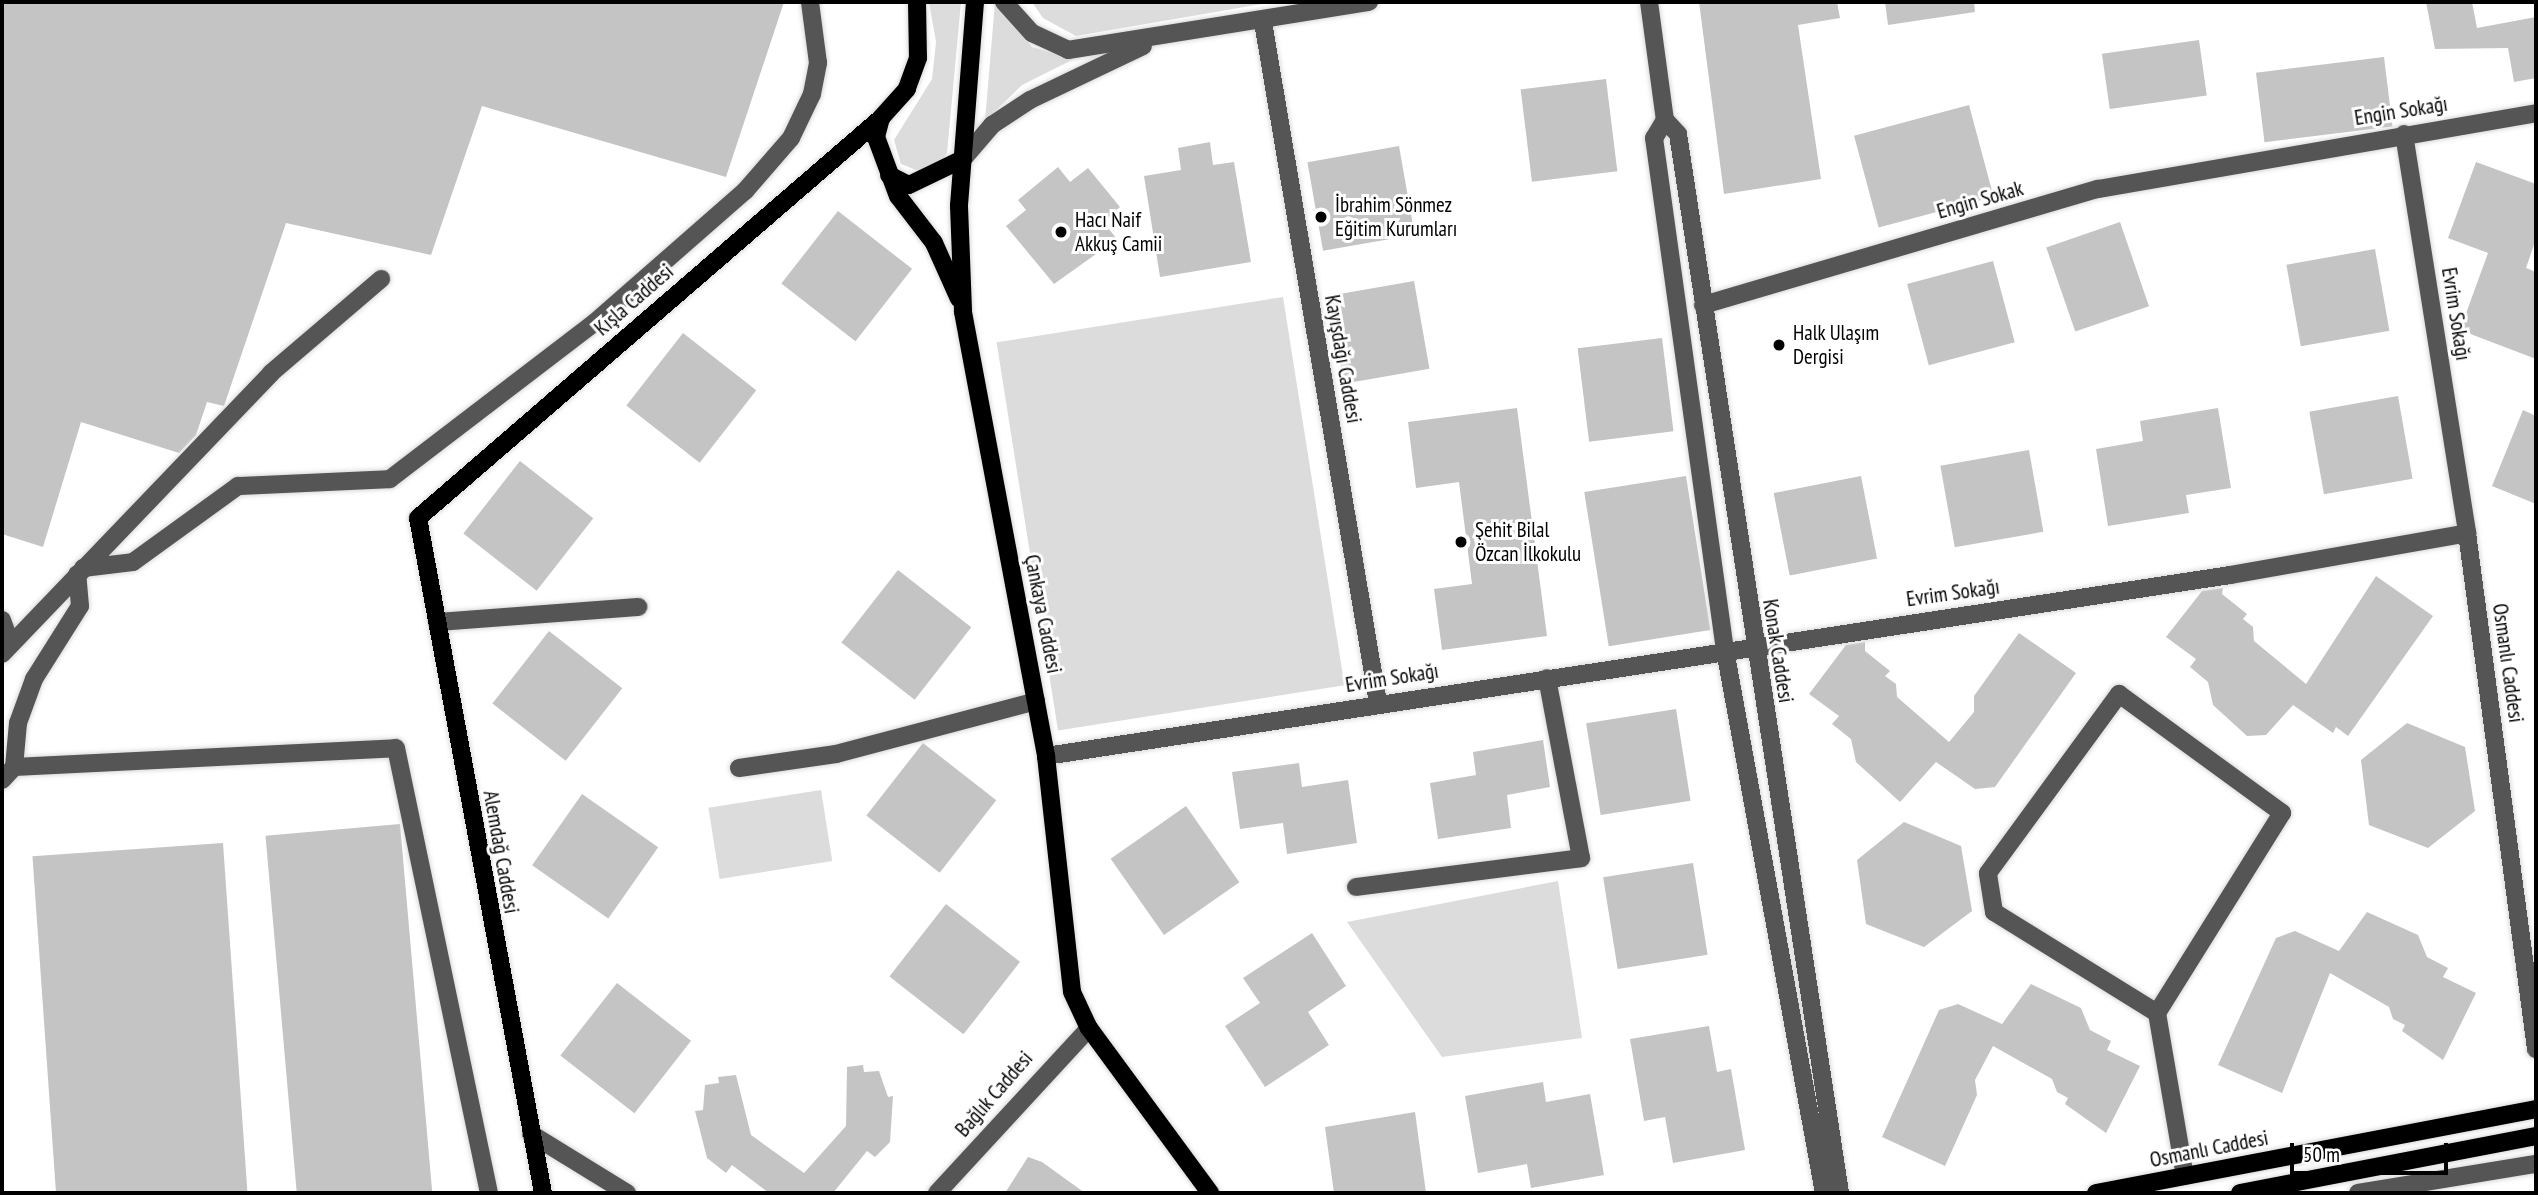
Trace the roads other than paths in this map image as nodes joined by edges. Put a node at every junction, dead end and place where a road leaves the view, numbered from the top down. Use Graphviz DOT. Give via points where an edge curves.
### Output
graph roads {
  1 [pos="810,2"];
  2 [pos="916,2"];
  3 [pos="975,2"];
  4 [pos="1004,2"];
  5 [pos="1369,2"];
  6 [pos="1649,2"];
  7 [pos="1263,22"];
  8 [pos="1156,40"];
  9 [pos="2536,113"];
  10 [pos="881,118"];
  11 [pos="1664,121"];
  12 [pos="2404,134"];
  13 [pos="2273,156"];
  14 [pos="963,159"];
  15 [pos="889,175"];
  16 [pos="381,279"];
  17 [pos="1703,305"];
  18 [pos="963,312"];
  19 [pos="418,518"];
  20 [pos="2467,533"];
  21 [pos="80,571"];
  22 [pos="638,607"];
  23 [pos="2,620"];
  24 [pos="437,622"];
  25 [pos="1756,645"];
  26 [pos="6,648"];
  27 [pos="1725,650"];
  28 [pos="1547,678"];
  29 [pos="1036,701"];
  30 [pos="1377,703"];
  31 [pos="1046,756"];
  32 [pos="739,768"];
  33 [pos="8,774"];
  34 [pos="1356,887"];
  35 [pos="2157,1013"];
  36 [pos="1089,1028"];
  37 [pos="2536,1049"];
  38 [pos="2536,1109"];
  39 [pos="531,1134"];
  40 [pos="2536,1136"];
  41 [pos="2536,1164"];
  42 [pos="2185,1176"];
  43 [pos="489,1193"];
  44 [pos="543,1193"];
  45 [pos="627,1193"];
  46 [pos="937,1193"];
  47 [pos="1210,1193"];
  48 [pos="1824,1193"];
  49 [pos="1840,1193"];
  50 [pos="2095,1193"];
  51 [pos="2240,1193"];
  52 [pos="2358,1193"];
  1 -- 21 [label="street" via="818,63 812,94 791,138 745,191 594,323 390,479 238,486 133,562"];
  2 -- 10 [label="main road, Kışla Caddesi" via="921,33 914,74"];
  3 -- 14 [label="main road, Çankaya Caddesi"];
  4 -- 8 [label="street" via="1032,33 1068,50"];
  5 -- 7 [label="street"];
  6 -- 11 [label="street, Konak Caddesi"];
  7 -- 8 [label="street"];
  7 -- 30 [label="street, Kayışdağı Caddesi"];
  8 -- 14 [label="street" via="1030,100 992,125"];
  9 -- 12 [label="street, Engin Sokağı"];
  10 -- 15 [label="main road" via="876,137"];
  10 -- 19 [label="main road, Kışla Caddesi"];
  11 -- 17 [label="street, Konak Caddesi" via="1678,134"];
  11 -- 27 [label="street, Konak Caddesi" via="1654,138"];
  12 -- 13 [label="street, Engin Sokağı"];
  12 -- 20 [label="street, Evrim Sokağı"];
  13 -- 17 [label="street, Engin Sokak" via="2098,189"];
  14 -- 15 [label="main road" via="909,185"];
  14 -- 18 [label="main road, Çankaya Caddesi"];
  15 -- 18 [label="main road" via="946,265"];
  16 -- 21 [label="street" via="271,373"];
  17 -- 25 [label="street, Konak Caddesi"];
  18 -- 29 [label="main road, Çankaya Caddesi"];
  19 -- 24 [label="main road, Alemdağ Caddesi"];
  20 -- 25 [label="street, Evrim Sokağı" via="2230,575"];
  20 -- 37 [label="street, Osmanlı Caddesi"];
  21 -- 26 [label="street"];
  21 -- 33 [label="street" via="80,606 34,679 18,723"];
  22 -- 24 [label="street"];
  23 -- 26 [label="street"];
  24 -- 39 [label="main road, Alemdağ Caddesi"];
  25 -- 27 [label="street, Evrim Sokağı"];
  25 -- 49 [label="street, Konak Caddesi"];
  27 -- 28 [label="street, Evrim Sokağı"];
  27 -- 48 [label="street, Konak Caddesi"];
  28 -- 30 [label="street, Evrim Sokağı"];
  28 -- 34 [label="street" via="1581,858"];
  29 -- 31 [label="main road, Çankaya Caddesi"];
  29 -- 32 [label="street" via="808,760"];
  30 -- 31 [label="street, Evrim Sokağı"];
  31 -- 36 [label="main road, Çankaya Caddesi" via="1072,992"];
  33 -- 43 [label="street" via="396,748"];
  35 -- 35 [label="street" via="2282,813 2119,694 1988,873 1994,912"];
  35 -- 42 [label="street"];
  36 -- 46 [label="street, Bağlık Caddesi"];
  36 -- 47 [label="main road, Çankaya Caddesi"];
  38 -- 42 [label="main road, Osmanlı Caddesi"];
  39 -- 44 [label="main road, Alemdağ Caddesi"];
  39 -- 45 [label="street"];
  40 -- 51 [label="main road"];
  41 -- 52 [label="street"];
  42 -- 50 [label="main road, Osmanlı Caddesi"];
}
